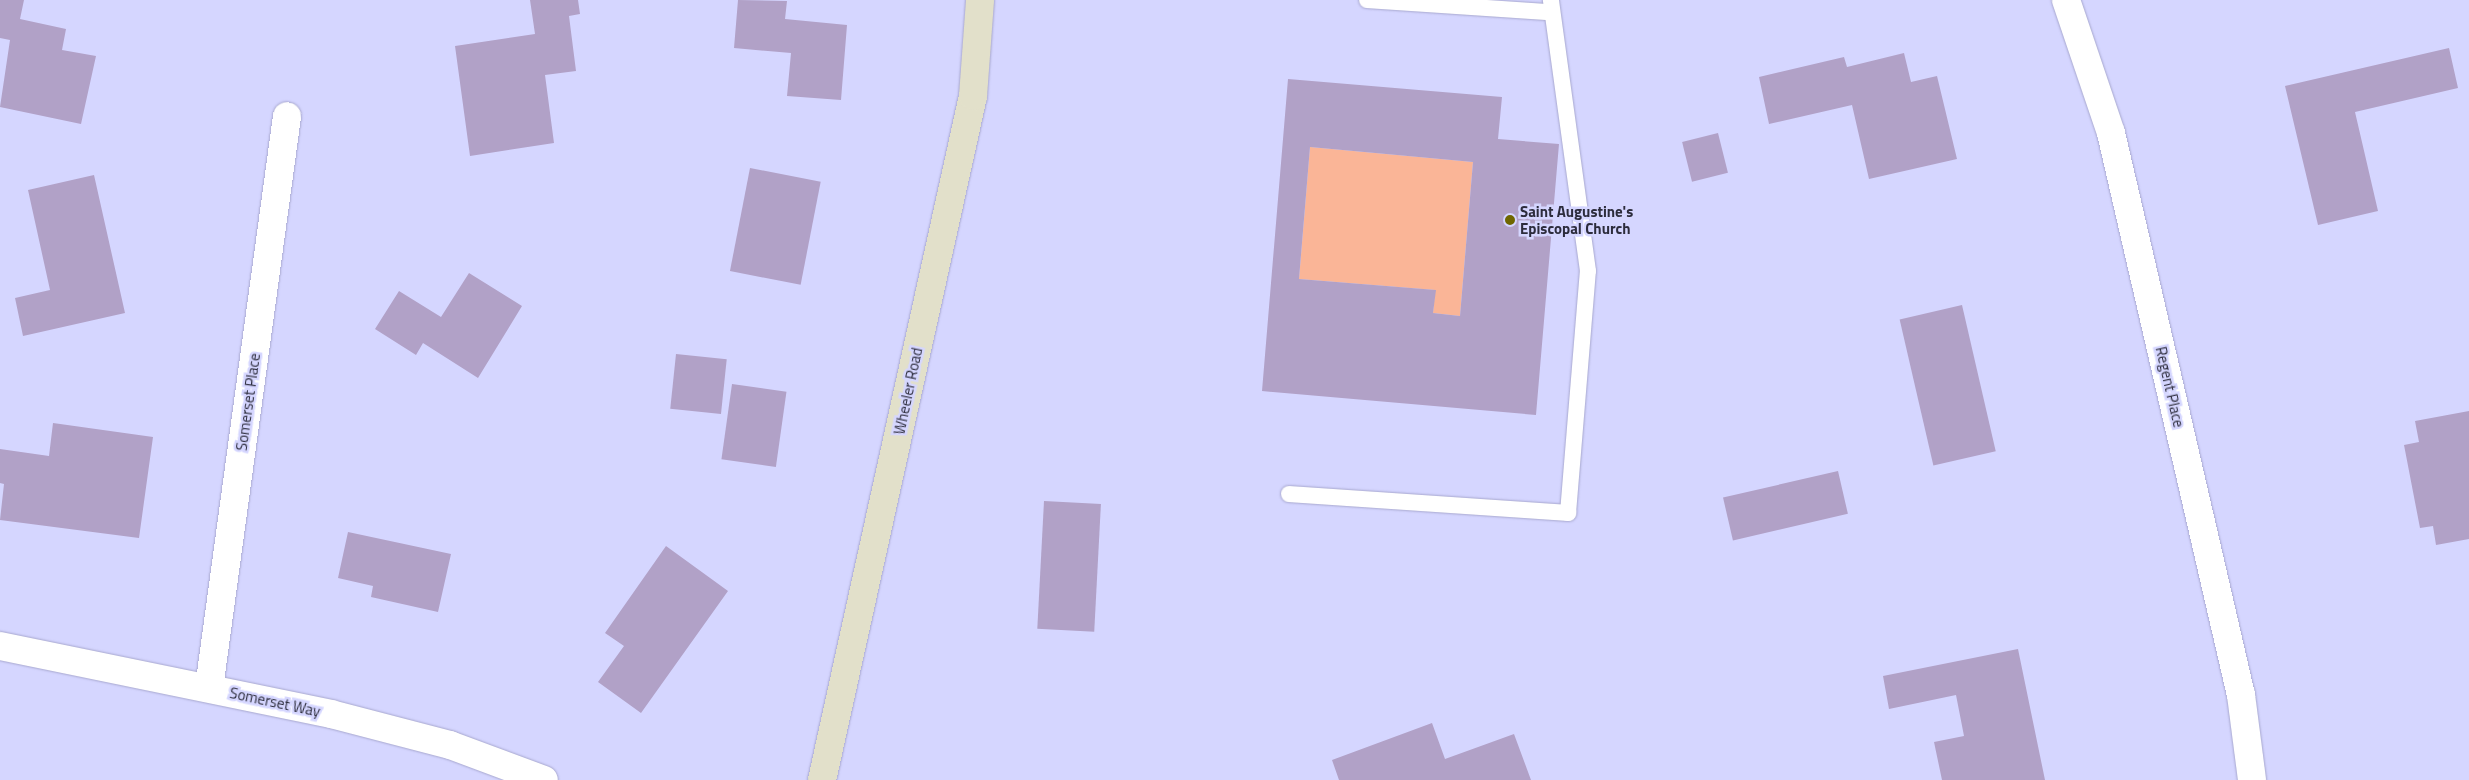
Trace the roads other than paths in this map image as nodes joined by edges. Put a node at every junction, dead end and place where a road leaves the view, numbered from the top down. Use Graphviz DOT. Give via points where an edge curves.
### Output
graph roads {
  1 [pos="980,0"];
  2 [pos="1367,0"];
  3 [pos="2066,0"];
  4 [pos="1550,6"];
  5 [pos="287,116"];
  6 [pos="1289,494"];
  7 [pos="0,646"];
  8 [pos="209,688"];
  9 [pos="544,780"];
  10 [pos="822,780"];
  11 [pos="2252,780"];
  1 -- 10 [label="street, Wheeler Road" via="973,96"];
  2 -- 4 [label="lane"];
  3 -- 11 [label="street, Regent Place" via="2111,133 2241,695"];
  4 -- 6 [label="lane" via="1588,271 1568,513"];
  5 -- 8 [label="street, Somerset Place"];
  7 -- 8 [label="street, Somerset Way"];
  8 -- 9 [label="street, Somerset Way" via="450,745"];
}
